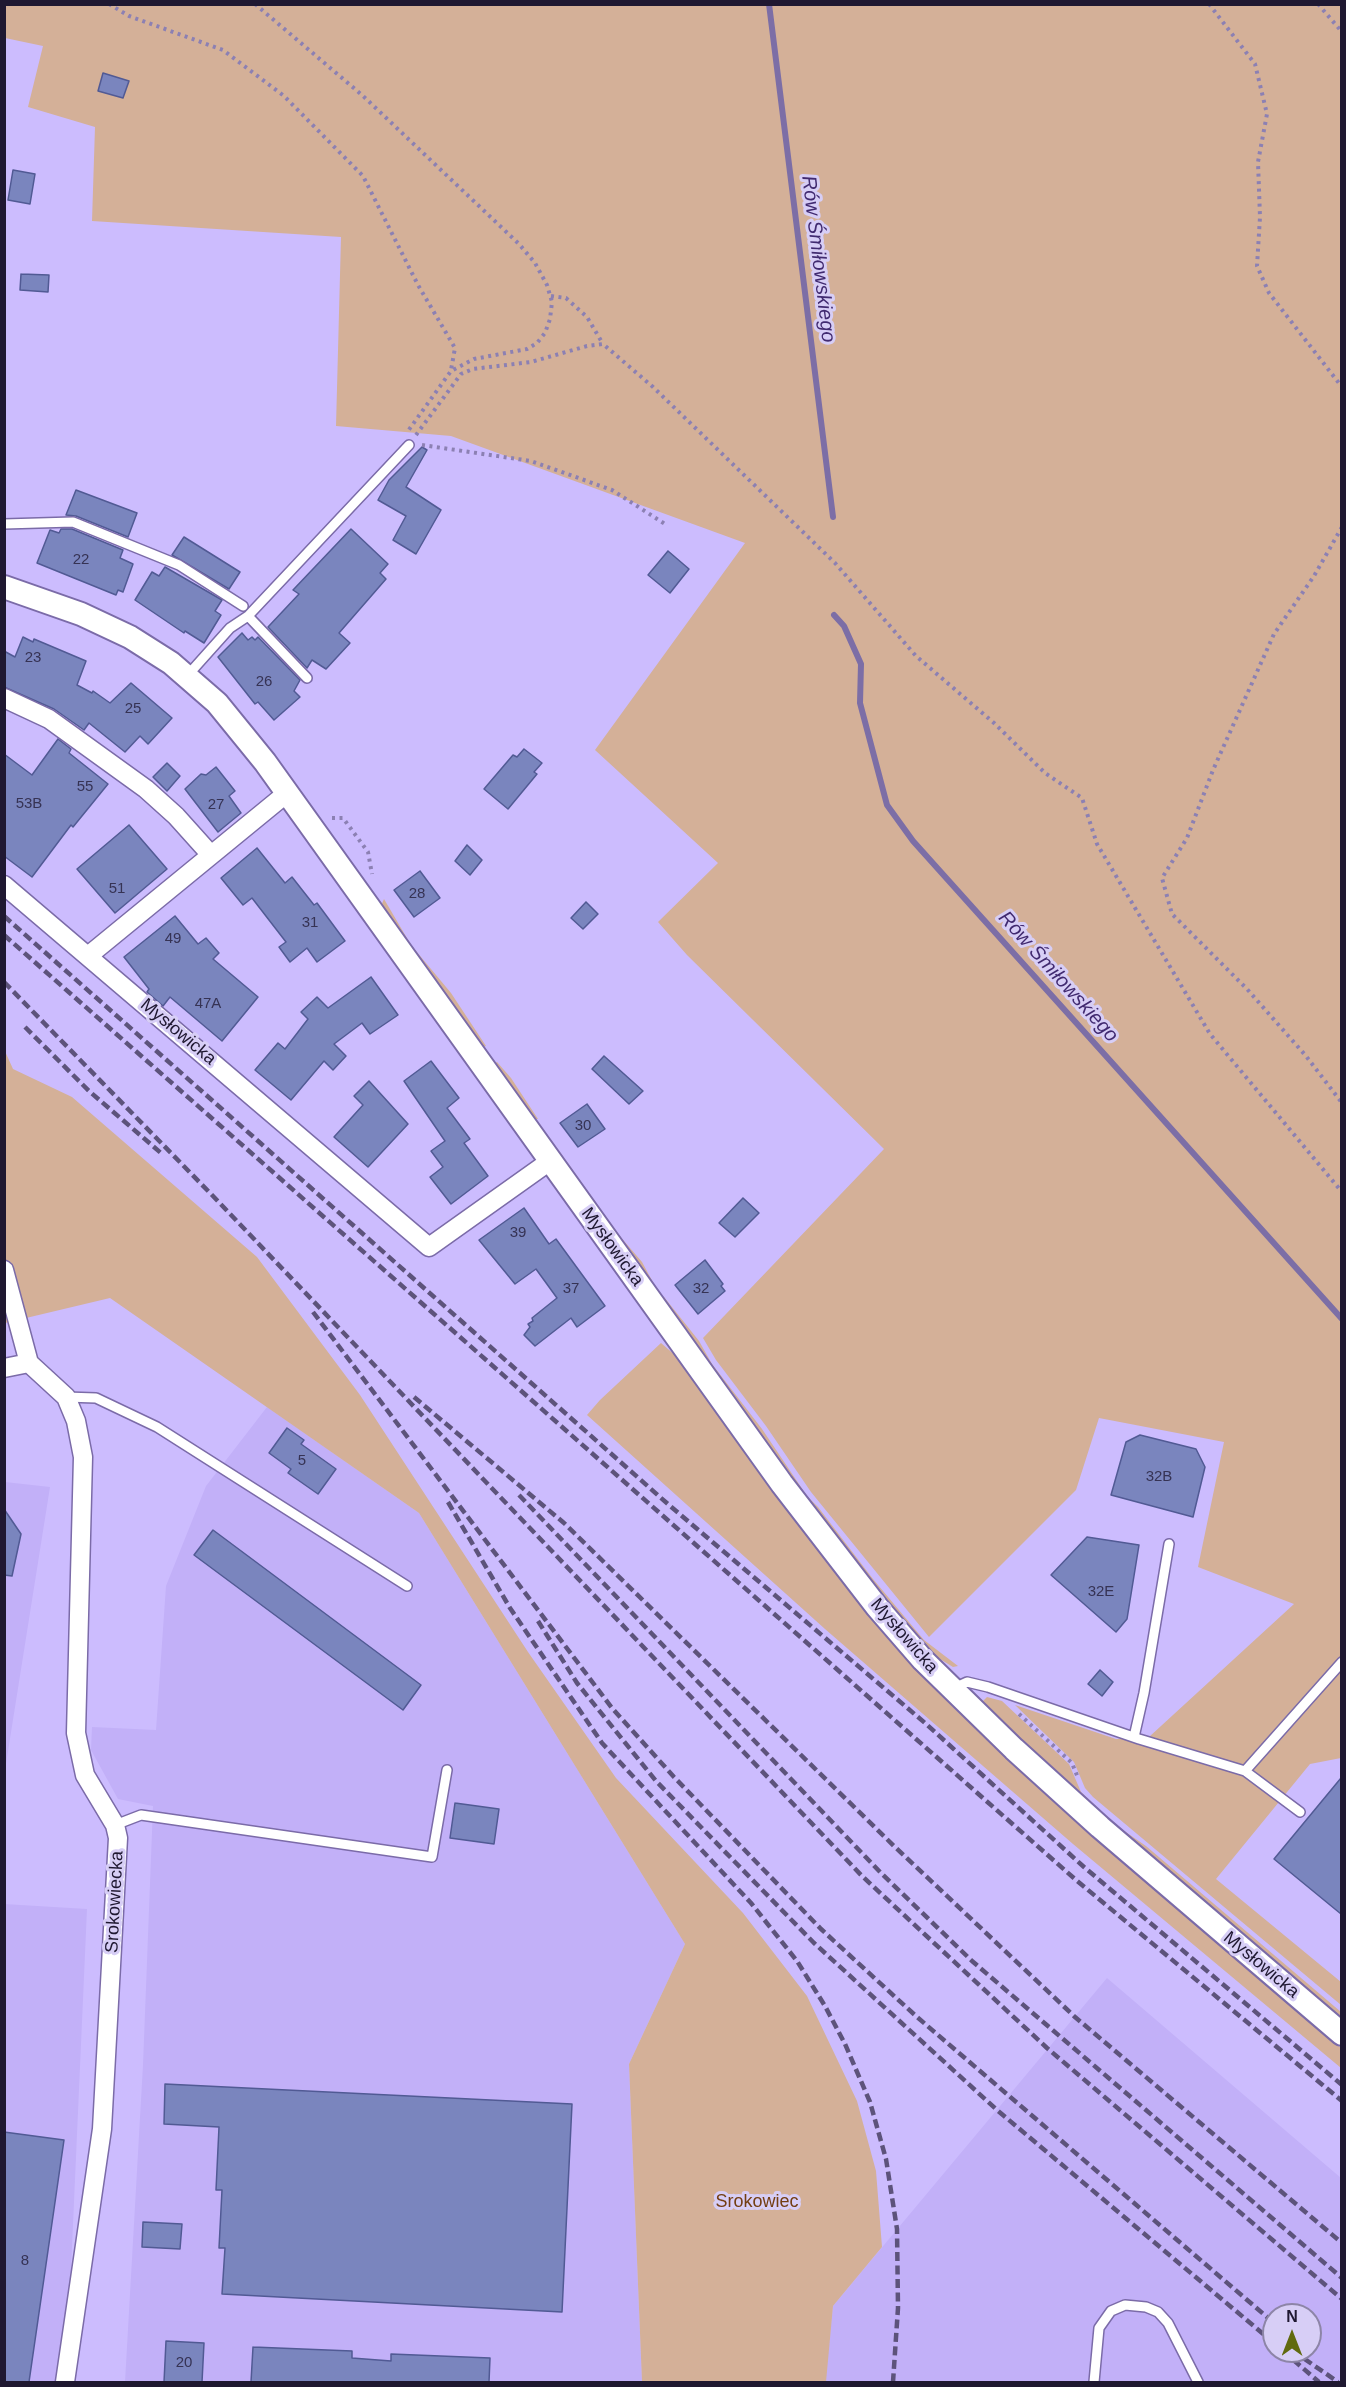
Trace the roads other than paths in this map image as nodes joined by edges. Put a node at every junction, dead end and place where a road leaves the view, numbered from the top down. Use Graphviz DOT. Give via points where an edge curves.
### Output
graph roads {
  1 [pos="406,441"];
  2 [pos="5,524"];
  3 [pos="6,590"];
  4 [pos="243,606"];
  5 [pos="248,616"];
  6 [pos="187,676"];
  7 [pos="307,678"];
  8 [pos="4,698"];
  9 [pos="288,793"];
  10 [pos="211,855"];
  11 [pos="4,885"];
  12 [pos="88,956"];
  13 [pos="550,1161"];
  14 [pos="4,1270"];
  15 [pos="29,1363"];
  16 [pos="4,1368"];
  17 [pos="66,1397"];
  18 [pos="1169,1544"];
  19 [pos="407,1586"];
  20 [pos="1341,1662"];
  21 [pos="951,1689"];
  22 [pos="1134,1737"];
  23 [pos="447,1770"];
  24 [pos="1245,1771"];
  25 [pos="1300,1812"];
  26 [pos="115,1825"];
  27 [pos="1341,2034"];
  28 [pos="65,2382"];
  29 [pos="1094,2382"];
  30 [pos="1198,2382"];
  1 -- 5 [label="lane"];
  2 -- 4 [label="lane" via="74,522 179,566"];
  3 -- 6 [label="street, Mysłowicka" via="81,614 130,637"];
  5 -- 6 [label="lane" via="230,628"];
  5 -- 7 [label="lane"];
  6 -- 9 [label="street, Mysłowicka" via="229,716"];
  8 -- 10 [label="street" via="49,719 146,789"];
  9 -- 10 [label="street"];
  9 -- 13 [label="street, Mysłowicka"];
  10 -- 12 [label="street"];
  11 -- 12 [label="street, Mysłowicka"];
  12 -- 13 [label="street, Mysłowicka" via="429,1247"];
  13 -- 21 [label="street, Mysłowicka" via="810,1522"];
  14 -- 15 [label="street"];
  15 -- 16 [label="street"];
  15 -- 17 [label="street, Srokowiecka"];
  17 -- 19 [label="lane" via="96,1398 157,1427"];
  17 -- 26 [label="street, Srokowiecka" via="76,1421 83,1457 76,1733 85,1775"];
  18 -- 22 [label="lane"];
  20 -- 24 [label="lane"];
  21 -- 22 [label="lane" via="967,1682 988,1687"];
  21 -- 27 [label="street, Mysłowicka" via="1100,1827"];
  22 -- 24 [label="lane"];
  23 -- 26 [label="lane" via="432,1857 141,1815"];
  24 -- 25 [label="lane"];
  26 -- 28 [label="street, Srokowiecka" via="118,1838 102,2129"];
  29 -- 30 [label="lane" via="1099,2328 1111,2311 1125,2305 1158,2312 1168,2323"];
}
